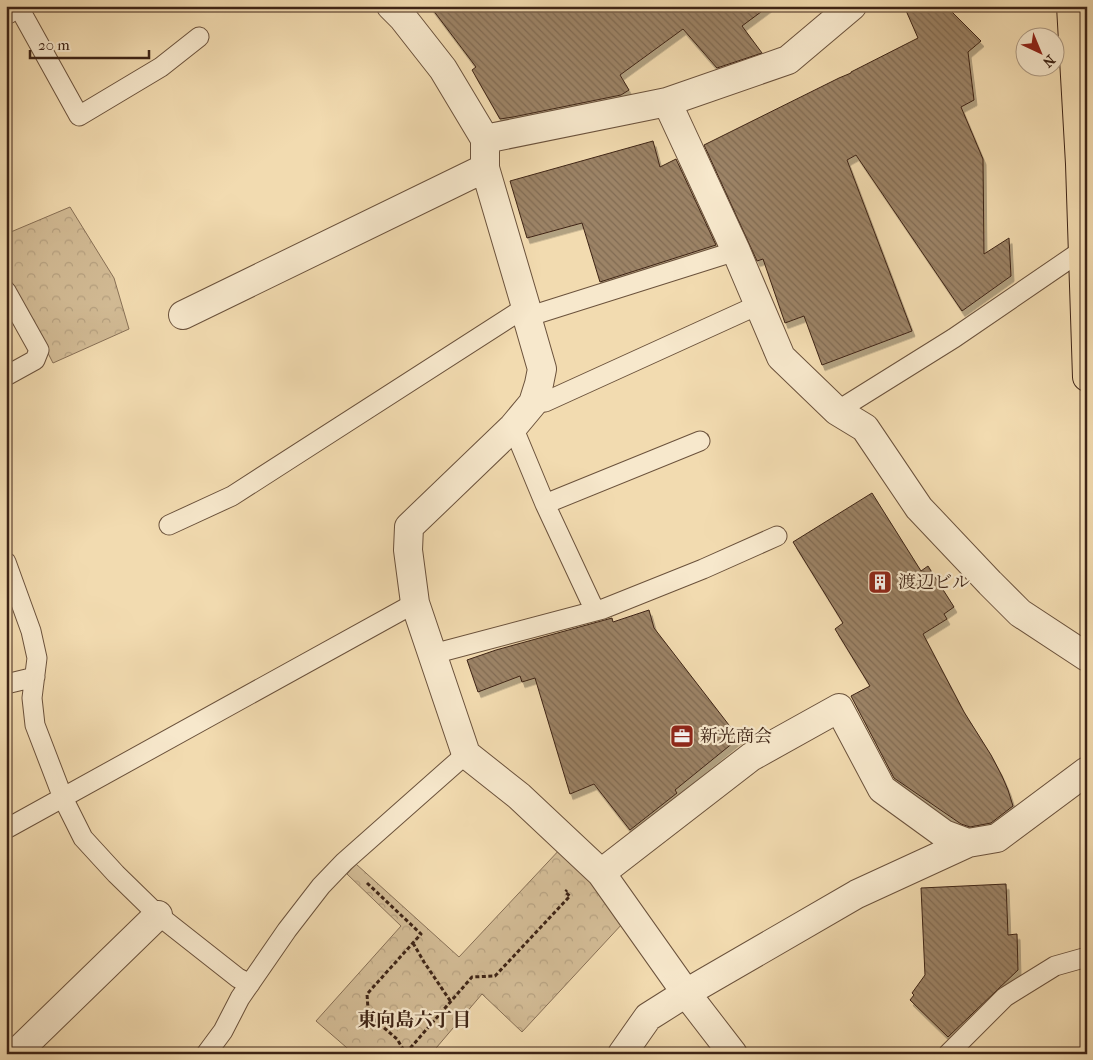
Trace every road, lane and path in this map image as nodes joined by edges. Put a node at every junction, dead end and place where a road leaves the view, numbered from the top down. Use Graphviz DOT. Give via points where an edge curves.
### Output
graph roads {
  1 [pos="12,6"];
  2 [pos="18,6"];
  3 [pos="391,6"];
  4 [pos="852,6"];
  5 [pos="1071,6"];
  6 [pos="6,10"];
  7 [pos="199,37"];
  8 [pos="667,102"];
  9 [pos="485,140"];
  10 [pos="1083,164"];
  11 [pos="485,168"];
  12 [pos="1084,250"];
  13 [pos="736,251"];
  14 [pos="6,291"];
  15 [pos="758,305"];
  16 [pos="526,312"];
  17 [pos="183,315"];
  18 [pos="6,376"];
  19 [pos="1087,377"];
  20 [pos="533,403"];
  21 [pos="837,411"];
  22 [pos="513,427"];
  23 [pos="700,442"];
  24 [pos="544,504"];
  25 [pos="168,525"];
  26 [pos="778,536"];
  27 [pos="6,562"];
  28 [pos="415,603"];
  29 [pos="595,610"];
  30 [pos="433,654"];
  31 [pos="1087,657"];
  32 [pos="35,677"];
  33 [pos="6,684"];
  34 [pos="466,754"];
  35 [pos="1087,771"];
  36 [pos="63,798"];
  37 [pos="6,829"];
  38 [pos="968,843"];
  39 [pos="344,862"];
  40 [pos="601,873"];
  41 [pos="570,886"];
  42 [pos="158,915"];
  43 [pos="414,943"];
  44 [pos="1087,957"];
  45 [pos="250,984"];
  46 [pos="686,993"];
  47 [pos="450,1002"];
  48 [pos="406,1053"];
  49 [pos="15,1054"];
  50 [pos="206,1054"];
  51 [pos="622,1054"];
  52 [pos="733,1054"];
  53 [pos="948,1054"];
  1 -- 6 [label="street"];
  2 -- 7 [label="lane" via="79,116 161,67"];
  3 -- 9 [label="street" via="443,69"];
  4 -- 8 [label="street" via="788,60"];
  5 -- 10 [label="highway"];
  8 -- 9 [label="street"];
  8 -- 13 [label="street"];
  9 -- 11 [label="street"];
  10 -- 12 [label="highway"];
  11 -- 16 [label="street"];
  11 -- 17 [label="street"];
  12 -- 19 [label="highway"];
  12 -- 21 [label="lane" via="954,338"];
  13 -- 15 [label="street"];
  13 -- 16 [label="lane"];
  14 -- 18 [label="lane" via="39,350 35,360"];
  15 -- 20 [label="lane" via="545,402"];
  15 -- 21 [label="street" via="781,357"];
  16 -- 20 [label="street" via="542,369"];
  16 -- 25 [label="lane" via="232,496"];
  20 -- 22 [label="street"];
  21 -- 31 [label="street" via="865,428 919,508 1020,613"];
  22 -- 24 [label="lane"];
  22 -- 28 [label="street" via="409,528 408,550"];
  23 -- 24 [label="lane"];
  24 -- 29 [label="lane"];
  26 -- 29 [label="lane"];
  27 -- 32 [label="lane" via="31,631 37,658"];
  28 -- 30 [label="street"];
  28 -- 36 [label="lane"];
  29 -- 30 [label="lane"];
  30 -- 34 [label="street"];
  32 -- 33 [label="lane"];
  32 -- 36 [label="lane" via="32,698 35,725"];
  34 -- 39 [label="lane"];
  34 -- 40 [label="street" via="519,796"];
  35 -- 38 [label="street" via="997,838"];
  36 -- 37 [label="lane"];
  36 -- 42 [label="lane" via="83,838"];
  38 -- 40 [label="street" via="944,834 882,789 839,708 750,757"];
  38 -- 46 [label="street" via="857,894"];
  39 -- 43 [label="path" via="422,934"];
  39 -- 45 [label="lane" via="287,930"];
  40 -- 46 [label="street"];
  41 -- 47 [label="path" via="565,892 570,896 495,976 472,977"];
  42 -- 45 [label="lane"];
  42 -- 49 [label="street"];
  43 -- 47 [label="path"];
  43 -- 48 [label="path" via="367,994 368,1009"];
  44 -- 53 [label="lane" via="1055,966 1005,998"];
  45 -- 50 [label="lane"];
  46 -- 51 [label="street" via="648,1017"];
  46 -- 52 [label="street"];
  47 -- 48 [label="path"];
}
